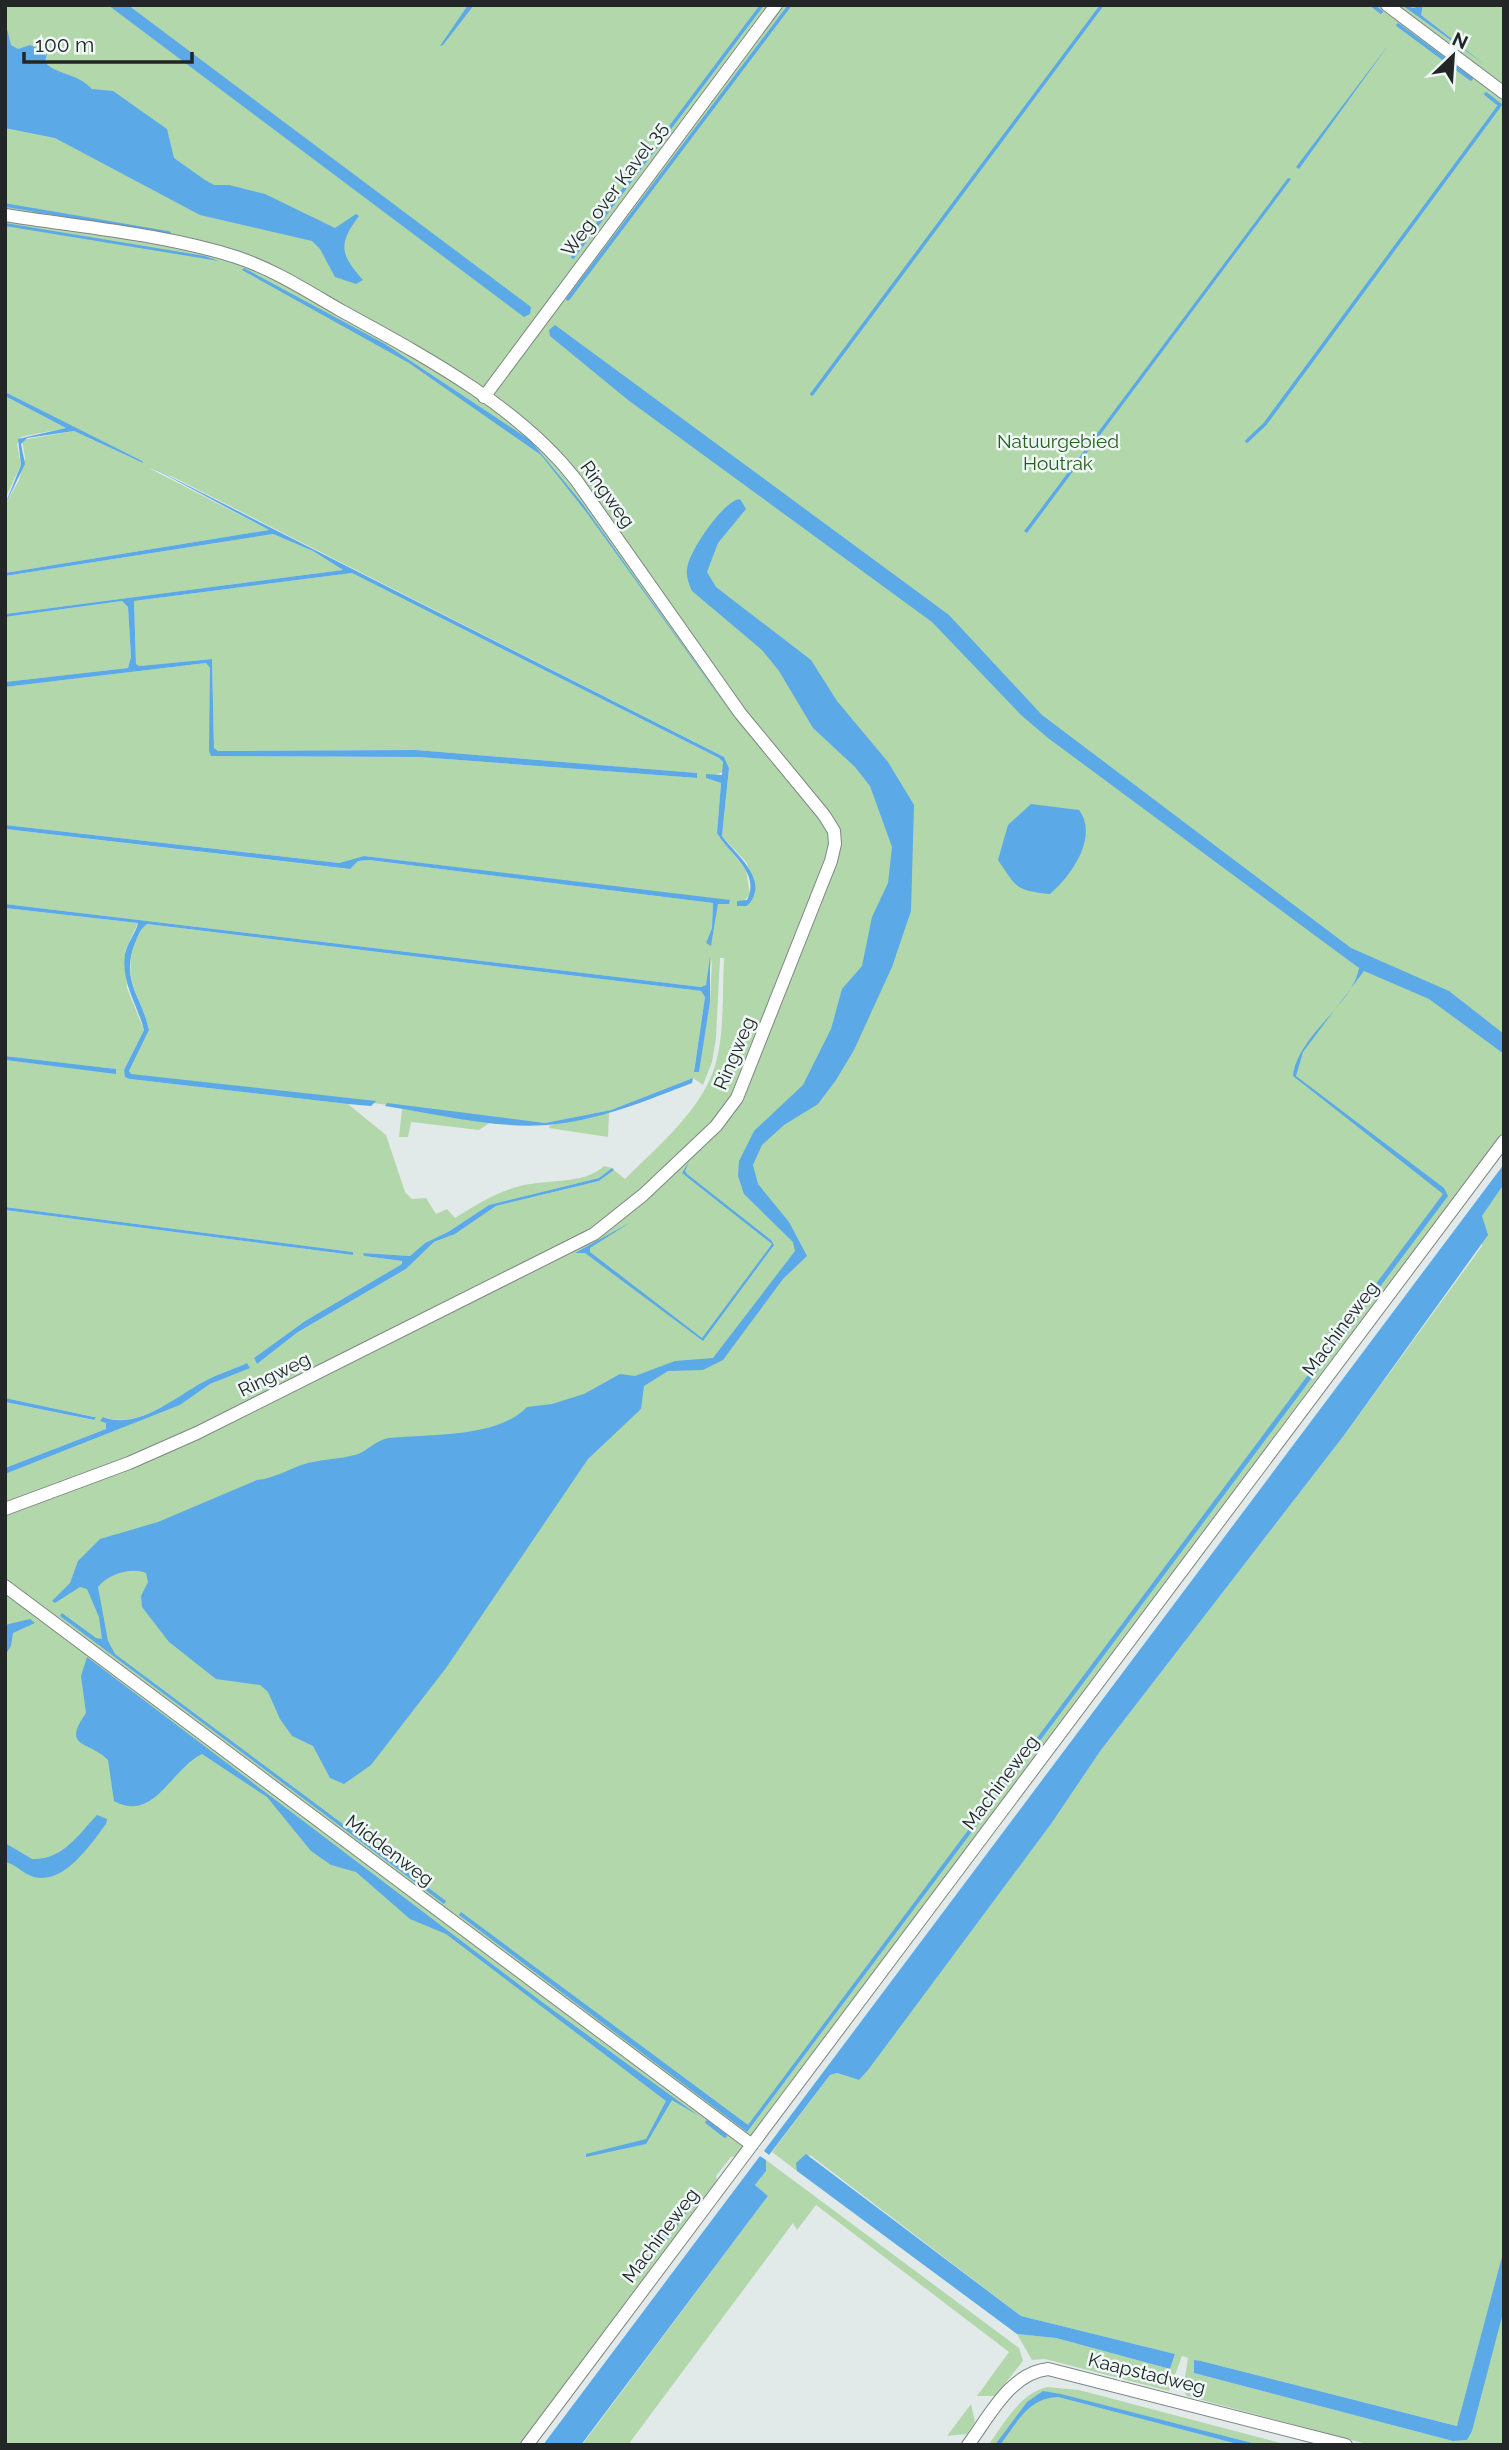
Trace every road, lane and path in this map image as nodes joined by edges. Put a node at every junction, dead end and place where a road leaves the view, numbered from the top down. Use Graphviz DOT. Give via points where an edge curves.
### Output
graph roads {
  1 [pos="776,5"];
  2 [pos="1387,5"];
  3 [pos="1504,93"];
  4 [pos="5,215"];
  5 [pos="484,397"];
  6 [pos="1504,1141"];
  7 [pos="5,1509"];
  8 [pos="5,1586"];
  9 [pos="752,2146"];
  10 [pos="527,2445"];
  11 [pos="968,2445"];
  12 [pos="1346,2445"];
  1 -- 5 [label="street, Weg over Kavel 35"];
  2 -- 3 [label="street"];
  4 -- 5 [label="street, Ringweg" via="188,246 253,264 398,342"];
  5 -- 7 [label="street, Ringweg" via="532,430 566,467 740,713 834,831 831,861 743,1085 708,1134 603,1229 197,1433"];
  6 -- 9 [label="street, Machineweg"];
  8 -- 9 [label="street, Middenweg"];
  9 -- 10 [label="street, Machineweg"];
  11 -- 12 [label="street, Kaapstadweg" via="1018,2381 1048,2369"];
}
